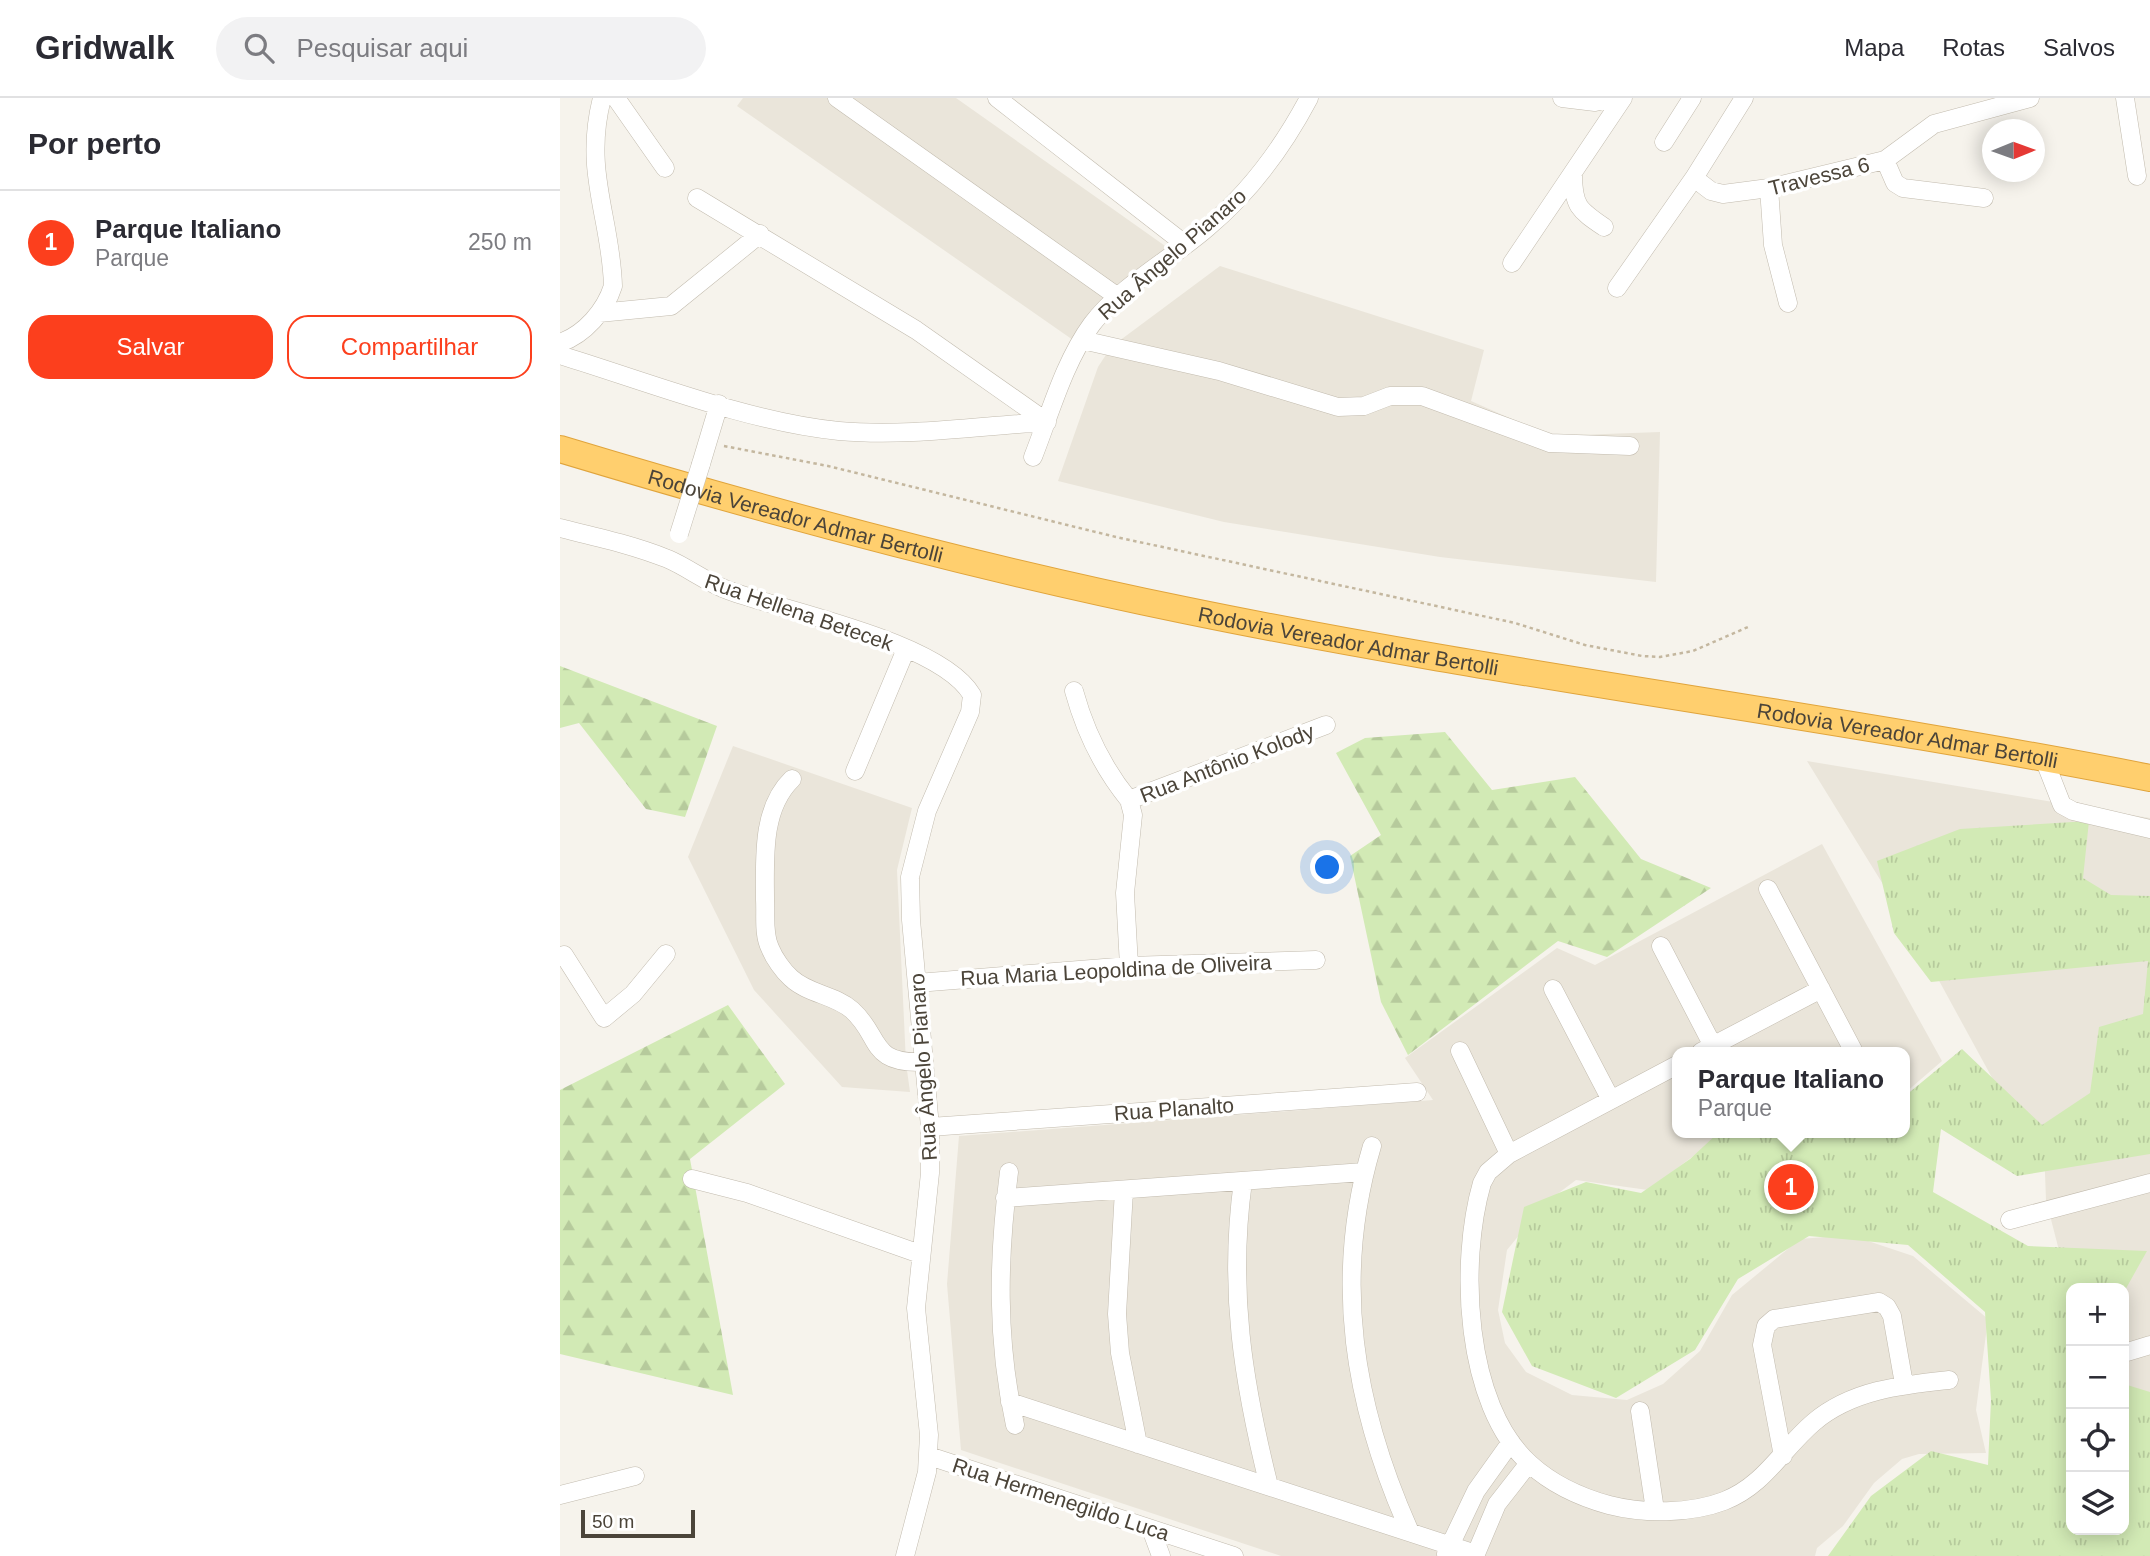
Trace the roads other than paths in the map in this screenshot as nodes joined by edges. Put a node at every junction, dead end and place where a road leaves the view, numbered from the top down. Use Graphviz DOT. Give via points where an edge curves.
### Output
graph roads {
  1 [pos="602,98"];
  2 [pos="616,98"];
  3 [pos="837,98"];
  4 [pos="997,98"];
  5 [pos="1309,98"];
  6 [pos="1613,98"];
  7 [pos="1623,98"];
  8 [pos="1692,98"];
  9 [pos="1744,98"];
  10 [pos="2030,98"];
  11 [pos="2125,98"];
  12 [pos="1565,99"];
  13 [pos="1664,142"];
  14 [pos="1885,159"];
  15 [pos="666,168"];
  16 [pos="1573,174"];
  17 [pos="2137,176"];
  18 [pos="1694,178"];
  19 [pos="1769,188"];
  20 [pos="697,198"];
  21 [pos="1984,198"];
  22 [pos="1604,228"];
  23 [pos="760,234"];
  24 [pos="1186,245"];
  25 [pos="1512,263"];
  26 [pos="1617,289"];
  27 [pos="1118,298"];
  28 [pos="1787,303"];
  29 [pos="598,313"];
  30 [pos="1082,340"];
  31 [pos="560,343"];
  32 [pos="560,355"];
  33 [pos="719,404"];
  34 [pos="1047,422"];
  35 [pos="1630,446"];
  36 [pos="560,449"];
  37 [pos="1033,457"];
  38 [pos="560,528"];
  39 [pos="671,560"];
  40 [pos="906,649"];
  41 [pos="1074,691"];
  42 [pos="970,712"];
  43 [pos="1326,726"];
  44 [pos="2044,759"];
  45 [pos="855,771"];
  46 [pos="2150,778"];
  47 [pos="792,779"];
  48 [pos="1129,800"];
  49 [pos="2150,830"];
  50 [pos="1768,888"];
  51 [pos="1661,946"];
  52 [pos="666,954"];
  53 [pos="560,957"];
  54 [pos="1316,960"];
  55 [pos="1129,966"];
  56 [pos="917,983"];
  57 [pos="1553,989"];
  58 [pos="1821,989"];
  59 [pos="1706,1047"];
  60 [pos="1711,1047"];
  61 [pos="1851,1047"];
  62 [pos="1460,1051"];
  63 [pos="925,1062"];
  64 [pos="1672,1068"];
  65 [pos="1417,1092"];
  66 [pos="1611,1100"];
  67 [pos="930,1127"];
  68 [pos="1372,1146"];
  69 [pos="1509,1154"];
  70 [pos="1009,1172"];
  71 [pos="1364,1172"];
  72 [pos="692,1179"];
  73 [pos="1243,1181"];
  74 [pos="2150,1183"];
  75 [pos="1124,1190"];
  76 [pos="1005,1199"];
  77 [pos="2010,1220"];
  78 [pos="920,1254"];
  79 [pos="2150,1346"];
  80 [pos="2129,1352"];
  81 [pos="1949,1380"];
  82 [pos="1904,1384"];
  83 [pos="1010,1402"];
  84 [pos="1640,1411"];
  85 [pos="1015,1425"];
  86 [pos="1511,1442"];
  87 [pos="1138,1444"];
  88 [pos="929,1456"];
  89 [pos="1783,1456"];
  90 [pos="1528,1463"];
  91 [pos="635,1476"];
  92 [pos="1269,1486"];
  93 [pos="560,1495"];
  94 [pos="1656,1510"];
  95 [pos="1151,1529"];
  96 [pos="1410,1532"];
  97 [pos="1447,1551"];
  98 [pos="1476,1555"];
  99 [pos="905,1556"];
  100 [pos="1161,1556"];
  101 [pos="1234,1556"];
  1 -- 29 [label="street" via="595,177 613,286"];
  2 -- 15 [label="street"];
  3 -- 27 [label="street"];
  4 -- 24 [label="street"];
  5 -- 24 [label="street, Rua Ângelo Pianaro" via="1252,183"];
  6 -- 12 [label="street" via="1595,102"];
  7 -- 16 [label="street"];
  8 -- 13 [label="street"];
  9 -- 18 [label="street"];
  10 -- 14 [label="street, Travessa 6" via="1934,124"];
  11 -- 17 [label="street"];
  14 -- 19 [label="street, Travessa 6"];
  14 -- 21 [label="street" via="1895,183 1903,188"];
  16 -- 22 [label="street" via="1578,207"];
  16 -- 25 [label="street"];
  18 -- 19 [label="street, Travessa 6" via="1723,194"];
  18 -- 26 [label="street"];
  19 -- 28 [label="street" via="1773,246"];
  20 -- 23 [label="street"];
  23 -- 29 [label="street" via="671,306"];
  23 -- 34 [label="street" via="916,330"];
  24 -- 27 [label="street, Rua Ângelo Pianaro"];
  27 -- 30 [label="street, Rua Ângelo Pianaro"];
  29 -- 31 [label="street" via="580,334"];
  30 -- 34 [label="street, Rua Ângelo Pianaro"];
  30 -- 35 [label="street" via="1219,371 1338,407 1364,406 1390,396 1422,396 1550,443"];
  32 -- 33 [label="street"];
  33 -- 34 [label="street" via="806,426 860,432"];
  33 -- 39 [label="street, bridge"];
  34 -- 37 [label="street, Rua Ângelo Pianaro"];
  36 -- 44 [label="highway, Rodovia Vereador Admar Bertolli" via="908,545 1185,610"];
  38 -- 39 [label="street, Rua Hellena Betecek"];
  39 -- 40 [label="street, Rua Hellena Betecek" via="730,591"];
  40 -- 42 [label="street, Rua Hellena Betecek" via="959,678 972,695"];
  40 -- 45 [label="street"];
  41 -- 48 [label="street" via="1088,733 1115,784"];
  42 -- 56 [label="street, Rua Ângelo Pianaro" via="927,811 914,856 910,900"];
  43 -- 48 [label="street, Rua Antônio Kolody"];
  44 -- 46 [label="highway, Rodovia Vereador Admar Bertolli"];
  44 -- 49 [label="street" via="2062,805"];
  47 -- 63 [label="street" via="781,790 766,839 769,947 798,984 853,1010 882,1051 906,1063"];
  48 -- 55 [label="street, Rua Antônio Kolody" via="1133,815 1124,912"];
  50 -- 58 [label="street"];
  51 -- 59 [label="street"];
  52 -- 53 [label="street" via="633,994 604,1018 564,955"];
  54 -- 55 [label="street, Rua Maria Leopoldina de Oliveira"];
  55 -- 56 [label="street, Rua Maria Leopoldina de Oliveira"];
  56 -- 63 [label="street, Rua Ângelo Pianaro"];
  57 -- 66 [label="street"];
  58 -- 60 [label="street"];
  58 -- 61 [label="street"];
  62 -- 69 [label="street"];
  63 -- 67 [label="street, Rua Ângelo Pianaro"];
  64 -- 66 [label="street"];
  65 -- 67 [label="street, Rua Planalto"];
  66 -- 69 [label="street"];
  67 -- 78 [label="street, Rua Ângelo Pianaro" via="930,1173"];
  68 -- 71 [label="street"];
  69 -- 86 [label="street" via="1488,1172 1478,1198 1470,1292 1484,1383"];
  70 -- 76 [label="street"];
  71 -- 73 [label="street"];
  71 -- 96 [label="street" via="1352,1252 1357,1366 1373,1439"];
  72 -- 78 [label="street" via="747,1193"];
  73 -- 75 [label="street"];
  73 -- 92 [label="street" via="1235,1254 1238,1322 1249,1403"];
  74 -- 77 [label="street"];
  75 -- 76 [label="street"];
  75 -- 87 [label="street" via="1117,1314"];
  76 -- 83 [label="street" via="999,1316"];
  78 -- 88 [label="street, Rua Ângelo Pianaro" via="916,1308 929,1414"];
  79 -- 80 [label="street"];
  81 -- 82 [label="street"];
  82 -- 89 [label="street" via="1871,1392 1832,1410 1815,1421"];
  82 -- 89 [label="street" via="1892,1315 1879,1302 1774,1319 1766,1326 1762,1345"];
  83 -- 85 [label="street"];
  83 -- 87 [label="street"];
  84 -- 94 [label="street"];
  86 -- 90 [label="street"];
  86 -- 97 [label="street" via="1476,1492"];
  87 -- 92 [label="street"];
  88 -- 95 [label="street, Rua Hermenegildo Luca"];
  88 -- 99 [label="street, Rua Ângelo Pianaro"];
  89 -- 94 [label="street" via="1758,1481 1723,1502"];
  90 -- 94 [label="street" via="1596,1501"];
  90 -- 98 [label="street" via="1497,1504"];
  91 -- 93 [label="street"];
  92 -- 96 [label="street"];
  95 -- 100 [label="street"];
  95 -- 101 [label="street, Rua Hermenegildo Luca"];
  96 -- 97 [label="street"];
  97 -- 98 [label="street"];
}
